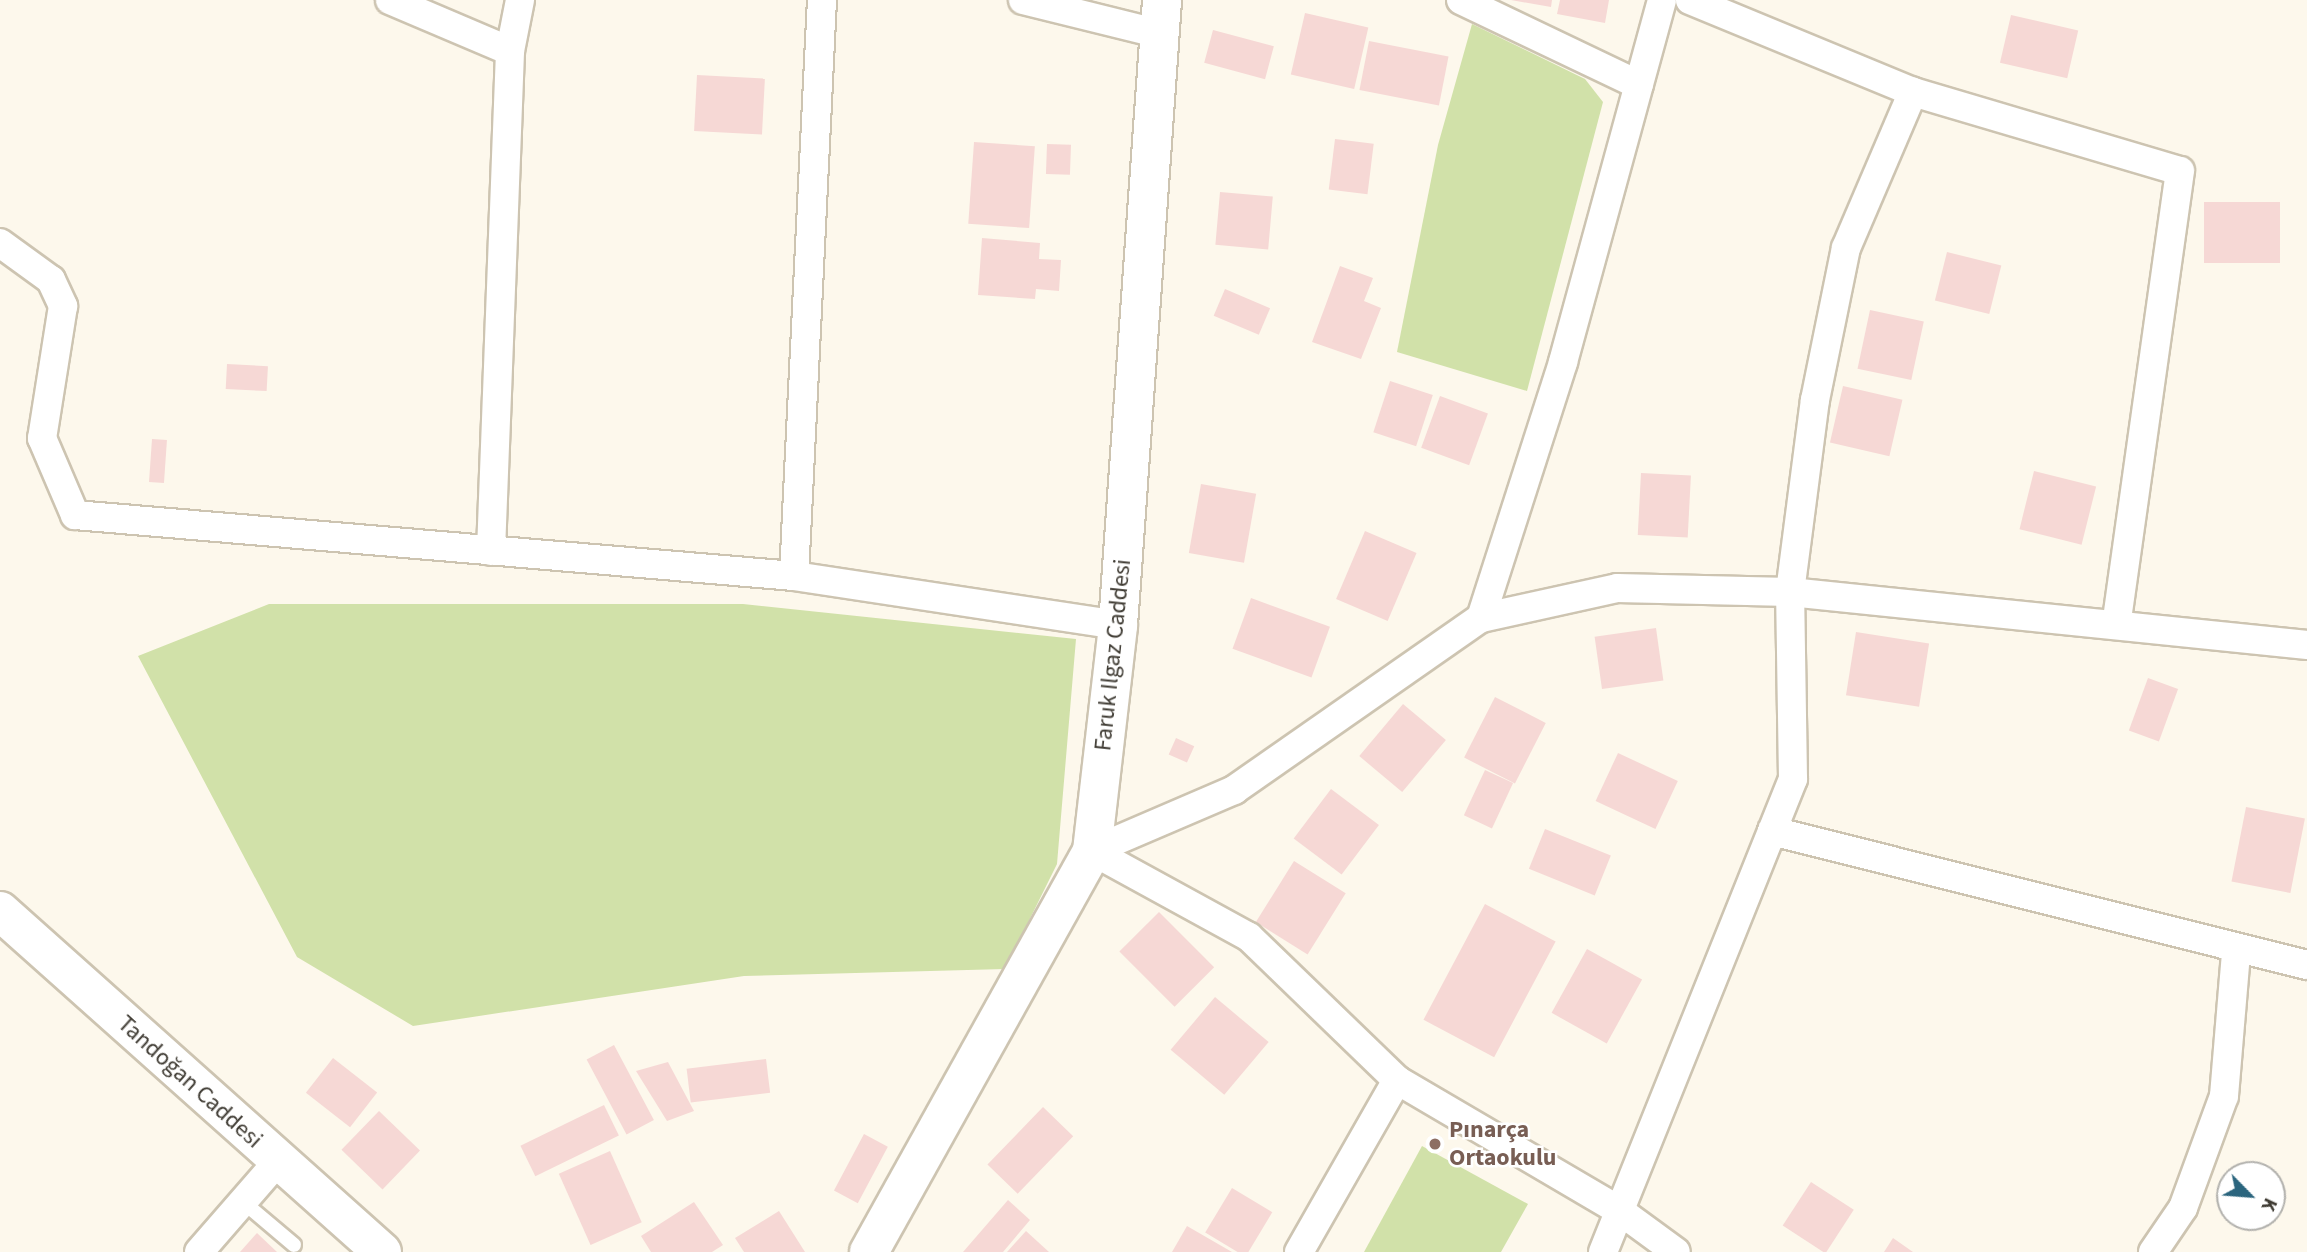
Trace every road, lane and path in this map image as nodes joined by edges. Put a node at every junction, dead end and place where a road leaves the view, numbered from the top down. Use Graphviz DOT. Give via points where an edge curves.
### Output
graph roads {
  1 [pos="390,0"];
  2 [pos="520,0"];
  3 [pos="822,0"];
  4 [pos="1023,0"];
  5 [pos="1461,0"];
  6 [pos="1662,0"];
  7 [pos="1690,0"];
  8 [pos="1496,8"];
  9 [pos="1161,17"];
  10 [pos="510,51"];
  11 [pos="1639,85"];
  12 [pos="1913,92"];
  13 [pos="0,243"];
  14 [pos="491,551"];
  15 [pos="794,576"];
  16 [pos="1790,592"];
  17 [pos="1481,618"];
  18 [pos="2117,621"];
  19 [pos="1118,625"];
  20 [pos="2307,645"];
  21 [pos="1772,831"];
  22 [pos="1092,852"];
  23 [pos="0,911"];
  24 [pos="2236,952"];
  25 [pos="2307,964"];
  26 [pos="1397,1080"];
  27 [pos="278,1161"];
  28 [pos="242,1201"];
  29 [pos="1620,1211"];
  30 [pos="294,1245"];
  31 [pos="198,1252"];
  32 [pos="382,1252"];
  33 [pos="869,1252"];
  34 [pos="1299,1252"];
  35 [pos="1603,1252"];
  36 [pos="1676,1252"];
  37 [pos="2152,1252"];
  1 -- 10 [label="street"];
  2 -- 10 [label="street"];
  3 -- 15 [label="street"];
  4 -- 9 [label="street"];
  5 -- 8 [label="street"];
  6 -- 11 [label="street"];
  7 -- 12 [label="street"];
  8 -- 11 [label="street"];
  9 -- 19 [label="street, Faruk Ilgaz Caddesi"];
  10 -- 14 [label="street"];
  11 -- 17 [label="street" via="1563,362"];
  12 -- 16 [label="street" via="1846,248 1815,400"];
  12 -- 18 [label="street" via="2180,171"];
  13 -- 14 [label="street" via="51,280 63,306 42,438 75,515"];
  14 -- 15 [label="street"];
  15 -- 19 [label="street"];
  16 -- 17 [label="street" via="1616,588"];
  16 -- 18 [label="street"];
  16 -- 21 [label="street" via="1793,779"];
  17 -- 22 [label="street" via="1234,790"];
  18 -- 20 [label="street"];
  19 -- 22 [label="street, Faruk Ilgaz Caddesi"];
  21 -- 24 [label="street"];
  21 -- 29 [label="street"];
  22 -- 26 [label="street" via="1249,937"];
  22 -- 33 [label="street, Faruk Ilgaz Caddesi"];
  23 -- 27 [label="street, Tandoğan Caddesi"];
  24 -- 25 [label="street"];
  24 -- 37 [label="street" via="2224,1096 2183,1208"];
  26 -- 29 [label="street"];
  26 -- 34 [label="street"];
  27 -- 28 [label="street"];
  27 -- 32 [label="street, Tandoğan Caddesi"];
  28 -- 30 [label="lane"];
  28 -- 31 [label="street"];
  29 -- 35 [label="street"];
  29 -- 36 [label="street"];
}
